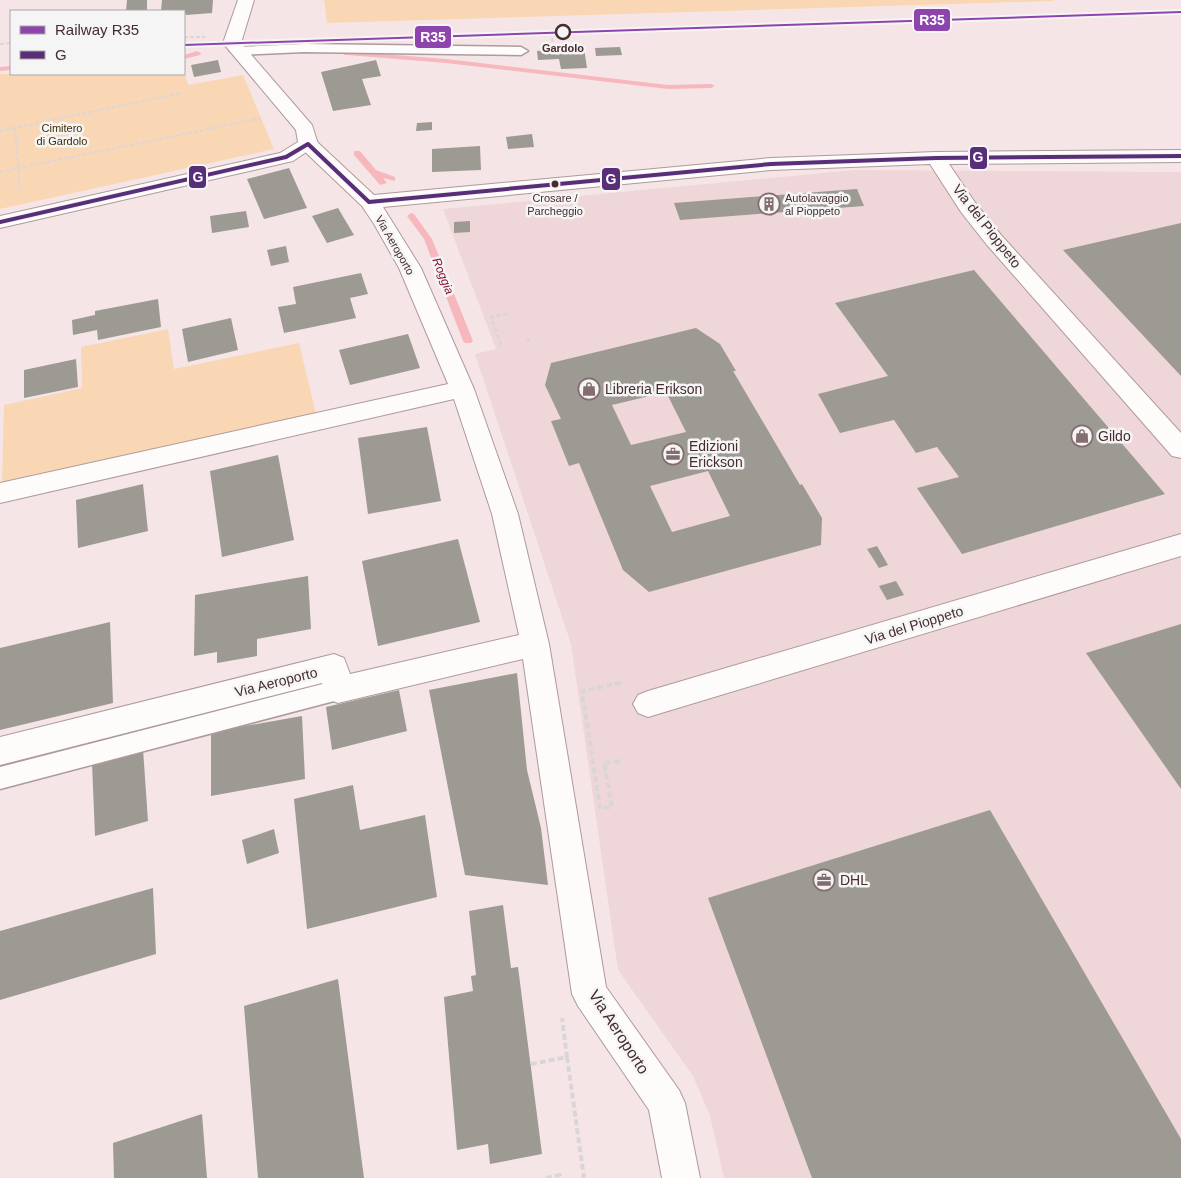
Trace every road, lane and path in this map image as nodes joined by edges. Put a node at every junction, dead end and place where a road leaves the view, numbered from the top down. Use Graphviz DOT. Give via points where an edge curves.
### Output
graph roads {
  1 [pos="246,0"];
  2 [pos="552,38"];
  3 [pos="553,45"];
  4 [pos="521,50"];
  5 [pos="237,51"];
  6 [pos="181,93"];
  7 [pos="288,111"];
  8 [pos="15,128"];
  9 [pos="0,131"];
  10 [pos="308,144"];
  11 [pos="1181,156"];
  12 [pos="936,158"];
  13 [pos="18,168"];
  14 [pos="0,172"];
  15 [pos="20,197"];
  16 [pos="369,202"];
  17 [pos="0,222"];
  18 [pos="508,314"];
  19 [pos="501,345"];
  20 [pos="462,389"];
  21 [pos="1181,449"];
  22 [pos="0,493"];
  23 [pos="1181,545"];
  24 [pos="535,644"];
  25 [pos="629,681"];
  26 [pos="338,690"];
  27 [pos="648,704"];
  28 [pos="0,751"];
  29 [pos="620,761"];
  30 [pos="0,778"];
  31 [pos="561,1009"];
  32 [pos="567,1057"];
  33 [pos="531,1064"];
  34 [pos="546,1178"];
  35 [pos="560,1178"];
  36 [pos="584,1178"];
  37 [pos="681,1178"];
  1 -- 5 [label="street" via="233,36 232,43"];
  2 -- 3 [label="path"];
  4 -- 5 [label="lane" via="304,48"];
  5 -- 7 [label="street, Via Aeroporto"];
  6 -- 8 [label="path"];
  7 -- 10 [label="street, Via Aeroporto" via="304,129"];
  7 -- 13 [label="path"];
  8 -- 9 [label="path"];
  8 -- 13 [label="path"];
  10 -- 16 [label="street, Via Aeroporto"];
  10 -- 17 [label="street" via="286,157"];
  11 -- 12 [label="street"];
  12 -- 16 [label="street" via="771,164"];
  12 -- 21 [label="street, Via del Pioppeto" via="968,208 994,240"];
  13 -- 14 [label="path"];
  13 -- 15 [label="path"];
  16 -- 20 [label="street, Via Aeroporto" via="410,268"];
  18 -- 19 [label="path" via="491,317"];
  20 -- 22 [label="street"];
  20 -- 24 [label="street, Via Aeroporto" via="505,514"];
  23 -- 27 [label="street, Via del Pioppeto"];
  24 -- 26 [label="street"];
  24 -- 37 [label="street, Via Aeroporto" via="590,994 666,1103"];
  25 -- 29 [label="path" via="582,691 600,808 612,807 604,763"];
  26 -- 28 [label="street, Via Aeroporto" via="334,667"];
  26 -- 30 [label="lane"];
  31 -- 32 [label="path"];
  32 -- 33 [label="path"];
  32 -- 36 [label="path"];
  34 -- 35 [label="path" via="560,1175"];
}
